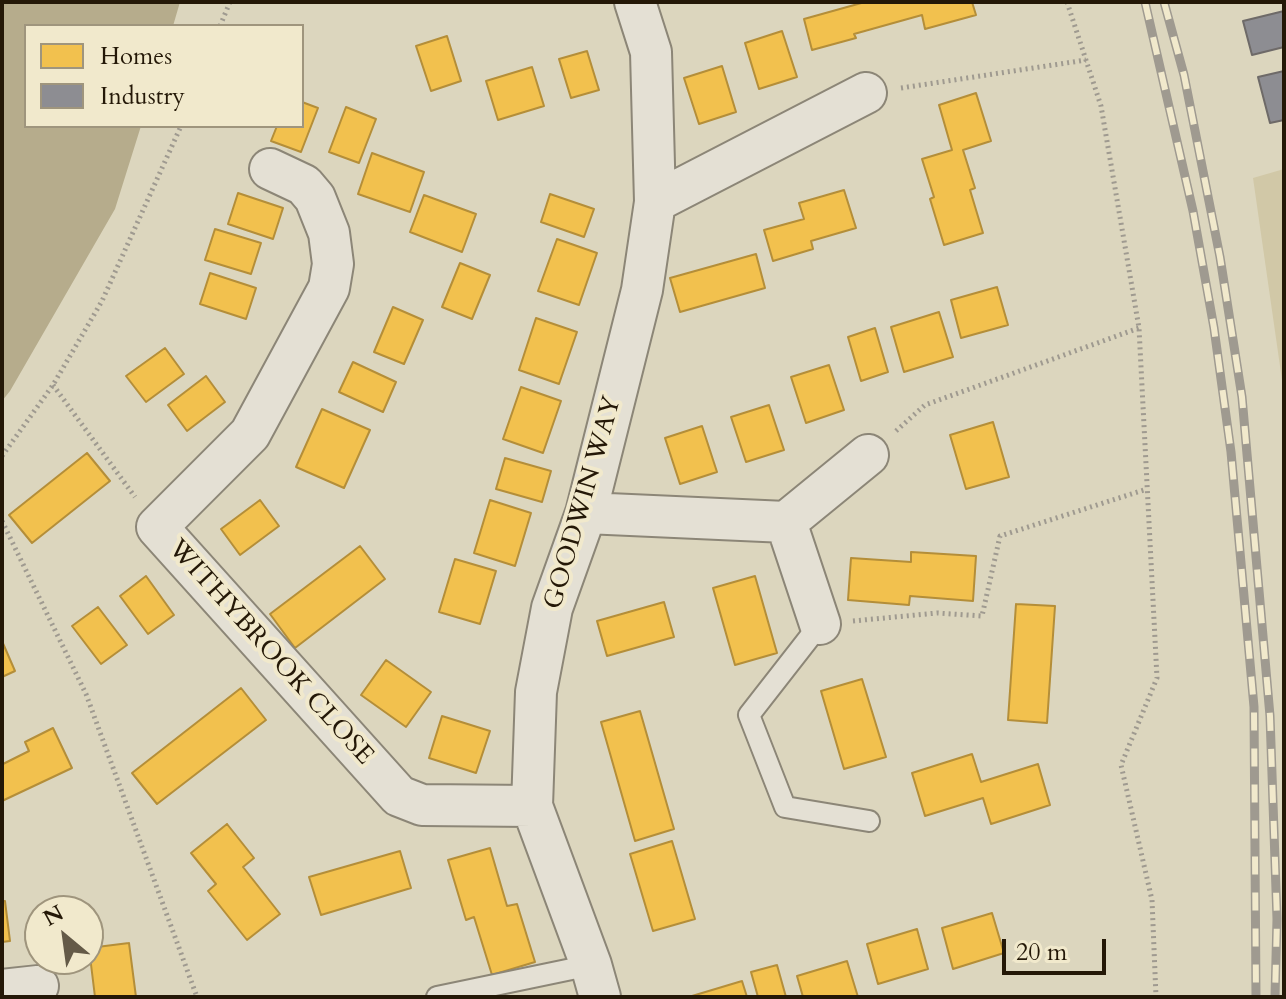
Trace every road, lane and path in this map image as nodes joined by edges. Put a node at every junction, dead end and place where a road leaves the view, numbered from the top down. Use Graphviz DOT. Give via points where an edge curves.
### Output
graph roads {
  1 [pos="230,2"];
  2 [pos="635,2"];
  3 [pos="1067,2"];
  4 [pos="221,24"];
  5 [pos="1086,60"];
  6 [pos="866,93"];
  7 [pos="180,128"];
  8 [pos="270,169"];
  9 [pos="655,202"];
  10 [pos="1139,328"];
  11 [pos="53,385"];
  12 [pos="868,455"];
  13 [pos="2,456"];
  14 [pos="1147,489"];
  15 [pos="586,513"];
  16 [pos="2,521"];
  17 [pos="786,522"];
  18 [pos="157,527"];
  19 [pos="820,624"];
  20 [pos="532,806"];
  21 [pos="869,821"];
  22 [pos="595,981"];
  23 [pos="197,997"];
  24 [pos="437,997"];
  25 [pos="1156,997"];
  1 -- 4 [label="path"];
  2 -- 9 [label="street, GOODWIN WAY" via="651,52"];
  3 -- 5 [label="path"];
  5 -- 6 [label="path"];
  5 -- 10 [label="path" via="1101,106"];
  6 -- 9 [label="street"];
  7 -- 11 [label="path" via="102,301"];
  8 -- 18 [label="street, WITHYBROOK CLOSE" via="304,185 315,198 329,233 329,288 250,434"];
  9 -- 15 [label="street, GOODWIN WAY" via="642,290"];
  10 -- 12 [label="path" via="925,405"];
  10 -- 14 [label="path"];
  11 -- 13 [label="path"];
  11 -- 18 [label="path"];
  12 -- 17 [label="street"];
  14 -- 19 [label="path" via="1000,536 982,616 937,613"];
  14 -- 25 [label="path" via="1157,678 1121,765 1152,900"];
  15 -- 17 [label="street"];
  15 -- 20 [label="street, GOODWIN WAY" via="552,608 536,692"];
  16 -- 23 [label="path" via="86,694"];
  17 -- 19 [label="street"];
  18 -- 20 [label="street, WITHYBROOK CLOSE" via="399,796 422,805"];
  19 -- 21 [label="lane" via="749,715 785,807"];
  20 -- 22 [label="street, GOODWIN WAY"];
  22 -- 24 [label="lane"];
}
